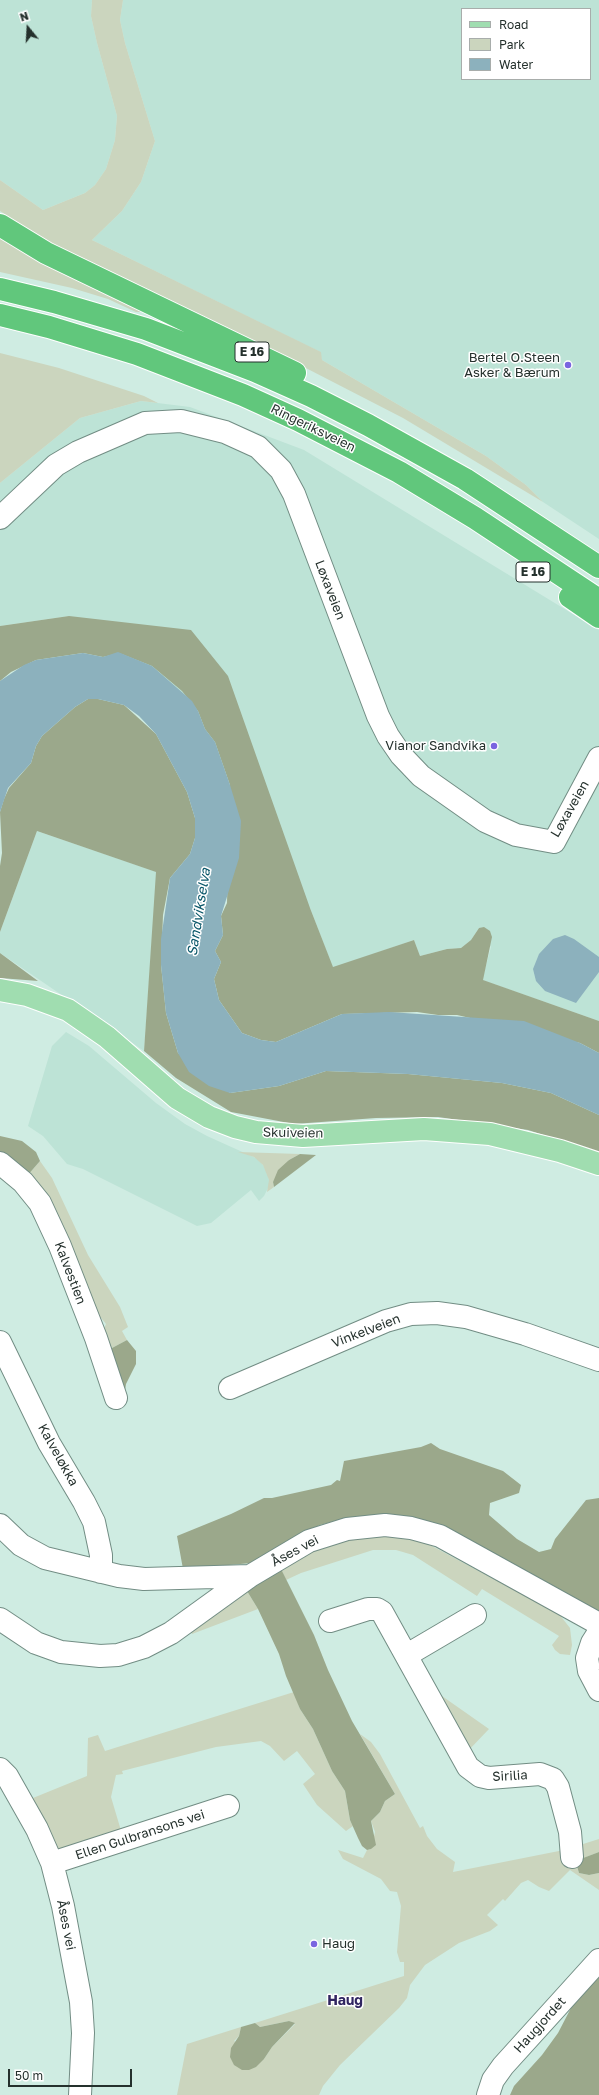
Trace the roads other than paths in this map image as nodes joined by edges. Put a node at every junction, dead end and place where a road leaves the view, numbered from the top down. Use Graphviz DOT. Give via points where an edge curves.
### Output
graph roads {
  1 [pos="0,225"];
  2 [pos="0,288"];
  3 [pos="0,315"];
  4 [pos="492,496"];
  5 [pos="0,518"];
  6 [pos="475,518"];
  7 [pos="599,567"];
  8 [pos="599,600"];
  9 [pos="599,617"];
  10 [pos="599,758"];
  11 [pos="0,990"];
  12 [pos="0,1163"];
  13 [pos="599,1164"];
  14 [pos="0,1342"];
  15 [pos="599,1360"];
  16 [pos="230,1388"];
  17 [pos="116,1398"];
  18 [pos="0,1525"];
  19 [pos="101,1572"];
  20 [pos="250,1576"];
  21 [pos="475,1615"];
  22 [pos="0,1620"];
  23 [pos="330,1621"];
  24 [pos="599,1624"];
  25 [pos="599,1632"];
  26 [pos="407,1655"];
  27 [pos="599,1690"];
  28 [pos="0,1769"];
  29 [pos="228,1806"];
  30 [pos="572,1857"];
  31 [pos="52,1863"];
  32 [pos="599,1960"];
  33 [pos="80,2095"];
  34 [pos="488,2095"];
  1 -- 4 [label="highway, E 16" via="46,253 374,413 472,469"];
  2 -- 4 [label="highway, Ringeriksveien / E 16" via="146,329 255,371 368,424"];
  3 -- 6 [label="highway, Ringeriksveien / E 16" via="137,354 243,395 352,447"];
  4 -- 7 [label="highway, Ringeriksveien / E 16"];
  5 -- 10 [label="street, Løxaveien" via="56,465 78,452 145,423 181,421 225,432 258,447 281,470 294,494 378,716 401,755 421,776 485,821 516,835 554,842"];
  6 -- 8 [label="highway, Ringeriksveien / E 16"];
  6 -- 9 [label="highway, E 16" via="495,546"];
  11 -- 13 [label="main road, Skuiveien" via="68,1010 107,1037 177,1098 209,1117 235,1127 296,1136 424,1129 490,1134 553,1149"];
  12 -- 17 [label="street, Kalvestien" via="23,1182 40,1203 96,1338"];
  14 -- 19 [label="street, Kalveløkka" via="49,1443 94,1522 101,1555"];
  15 -- 16 [label="street, Vinkelveien" via="466,1317 437,1313 411,1314 386,1321"];
  18 -- 19 [label="street" via="21,1545 45,1558"];
  19 -- 20 [label="street" via="144,1579"];
  20 -- 22 [label="street, Åses vei" via="171,1633 144,1647 118,1655 61,1652 36,1643"];
  20 -- 24 [label="street, Åses vei" via="309,1541 347,1529 385,1525 411,1528 440,1536"];
  21 -- 26 [label="street"];
  23 -- 26 [label="street, Sirilia" via="368,1609 377,1609 382,1612"];
  25 -- 27 [label="street" via="587,1658 589,1671"];
  26 -- 30 [label="street, Sirilia" via="464,1762 472,1771 489,1778 540,1774 554,1779 570,1832"];
  28 -- 31 [label="street, Åses vei" via="7,1776 37,1829"];
  29 -- 31 [label="street, Ellen Gulbransons vei"];
  31 -- 33 [label="street, Åses vei" via="81,2002 83,2033"];
  32 -- 34 [label="street, Haugjordet" via="503,2066 493,2080"];
}
